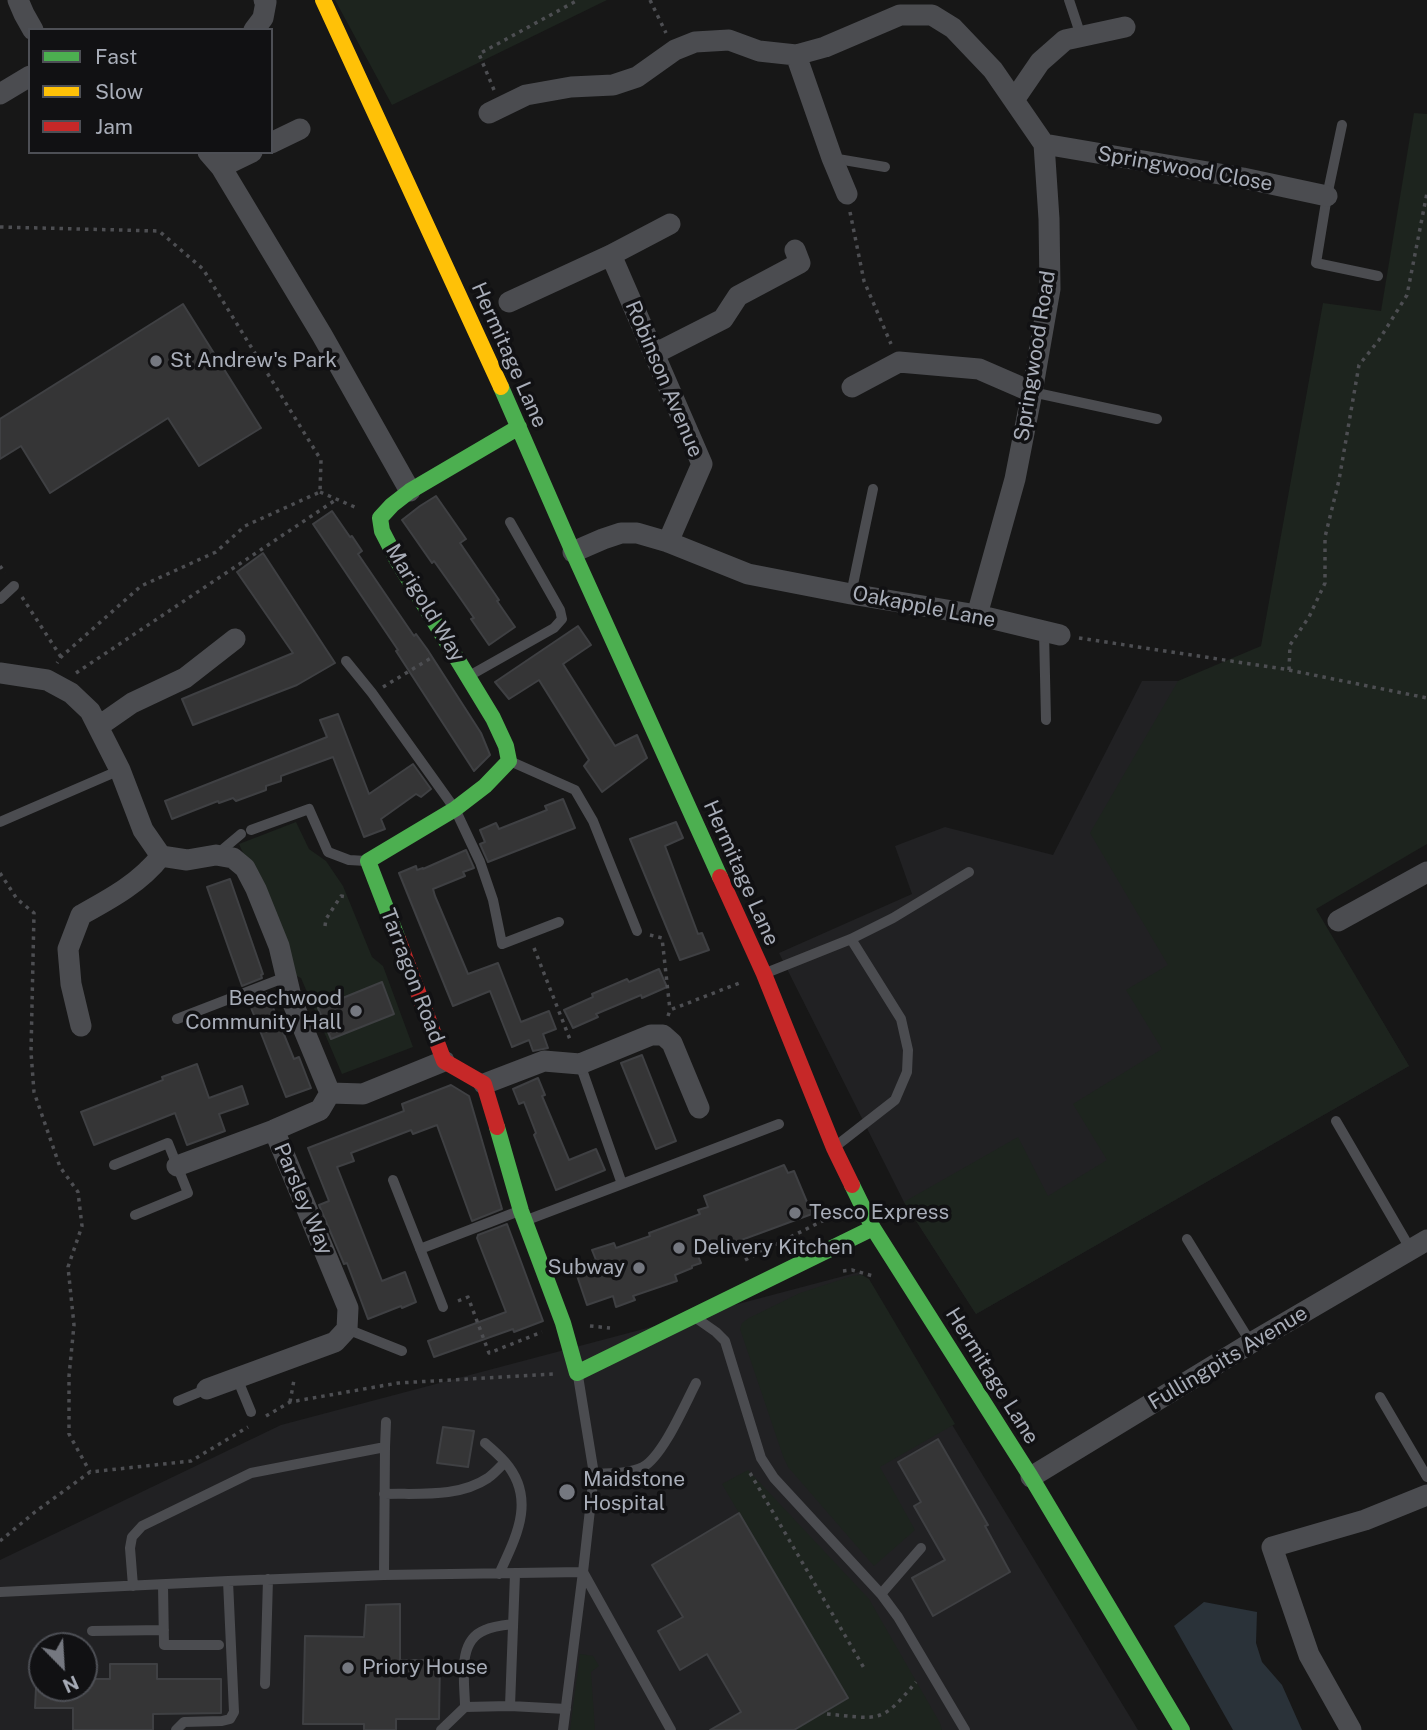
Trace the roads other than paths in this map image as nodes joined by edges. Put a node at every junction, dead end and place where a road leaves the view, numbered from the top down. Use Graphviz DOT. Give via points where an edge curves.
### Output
graph roads {
  1 [pos="18,0"];
  2 [pos="264,0"];
  3 [pos="323,0"];
  4 [pos="1069,0"];
  5 [pos="898,7"];
  6 [pos="1125,27"];
  7 [pos="32,28"];
  8 [pos="256,28"];
  9 [pos="1081,36"];
  10 [pos="796,55"];
  11 [pos="28,77"];
  12 [pos="0,94"];
  13 [pos="1014,100"];
  14 [pos="496,111"];
  15 [pos="1342,125"];
  16 [pos="300,129"];
  17 [pos="273,142"];
  18 [pos="1044,144"];
  19 [pos="241,154"];
  20 [pos="832,158"];
  21 [pos="215,159"];
  22 [pos="885,167"];
  23 [pos="847,194"];
  24 [pos="1327,196"];
  25 [pos="670,224"];
  26 [pos="795,250"];
  27 [pos="611,255"];
  28 [pos="1378,276"];
  29 [pos="509,302"];
  30 [pos="654,354"];
  31 [pos="852,387"];
  32 [pos="1032,392"];
  33 [pos="1157,419"];
  34 [pos="519,427"];
  35 [pos="873,489"];
  36 [pos="410,491"];
  37 [pos="510,522"];
  38 [pos="668,542"];
  39 [pos="573,552"];
  40 [pos="14,586"];
  41 [pos="851,594"];
  42 [pos="0,599"];
  43 [pos="977,615"];
  44 [pos="1052,634"];
  45 [pos="235,639"];
  46 [pos="346,661"];
  47 [pos="1,671"];
  48 [pos="469,676"];
  49 [pos="1046,720"];
  50 [pos="99,726"];
  51 [pos="509,761"];
  52 [pos="120,770"];
  53 [pos="455,809"];
  54 [pos="0,822"];
  55 [pos="216,855"];
  56 [pos="161,856"];
  57 [pos="368,861"];
  58 [pos="969,872"];
  59 [pos="1424,882"];
  60 [pos="1338,921"];
  61 [pos="559,922"];
  62 [pos="637,931"];
  63 [pos="851,939"];
  64 [pos="764,974"];
  65 [pos="286,977"];
  66 [pos="177,1019"];
  67 [pos="81,1026"];
  68 [pos="444,1061"];
  69 [pos="580,1063"];
  70 [pos="484,1084"];
  71 [pos="330,1093"];
  72 [pos="699,1108"];
  73 [pos="1336,1121"];
  74 [pos="779,1124"];
  75 [pos="274,1130"];
  76 [pos="834,1147"];
  77 [pos="114,1165"];
  78 [pos="177,1166"];
  79 [pos="393,1180"];
  80 [pos="622,1184"];
  81 [pos="135,1214"];
  82 [pos="523,1216"];
  83 [pos="873,1228"];
  84 [pos="1187,1239"];
  85 [pos="1419,1245"];
  86 [pos="420,1249"];
  87 [pos="443,1307"];
  88 [pos="693,1316"];
  89 [pos="347,1329"];
  90 [pos="1251,1343"];
  91 [pos="402,1351"];
  92 [pos="577,1373"];
  93 [pos="237,1378"];
  94 [pos="696,1383"];
  95 [pos="207,1389"];
  96 [pos="1380,1397"];
  97 [pos="178,1401"];
  98 [pos="251,1412"];
  99 [pos="386,1422"];
  100 [pos="485,1443"];
  101 [pos="385,1447"];
  102 [pos="505,1462"];
  103 [pos="594,1474"];
  104 [pos="1031,1476"];
  105 [pos="1427,1476"];
  106 [pos="384,1493"];
  107 [pos="1427,1495"];
  108 [pos="921,1548"];
  109 [pos="583,1572"];
  110 [pos="499,1574"];
  111 [pos="515,1574"];
  112 [pos="384,1575"];
  113 [pos="268,1579"];
  114 [pos="228,1581"];
  115 [pos="163,1585"];
  116 [pos="133,1586"];
  117 [pos="0,1592"];
  118 [pos="881,1594"];
  119 [pos="513,1623"];
  120 [pos="164,1630"];
  121 [pos="92,1631"];
  122 [pos="219,1646"];
  123 [pos="265,1684"];
  124 [pos="510,1706"];
  125 [pos="465,1707"];
  126 [pos="566,1709"];
  127 [pos="176,1730"];
  128 [pos="440,1730"];
  129 [pos="563,1730"];
  130 [pos="671,1730"];
  131 [pos="965,1730"];
  132 [pos="1182,1730"];
  133 [pos="1351,1730"];
  1 -- 7 [label="street"];
  2 -- 8 [label="street" via="263,18"];
  3 -- 34 [label="main road, Hermitage Lane"];
  4 -- 9 [label="lane"];
  5 -- 10 [label="street" via="825,47"];
  5 -- 13 [label="street" via="932,15 953,28"];
  6 -- 9 [label="street"];
  9 -- 13 [label="street" via="1065,40 1040,62"];
  10 -- 14 [label="street" via="759,51 729,40 695,42 674,50 638,77 613,85 526,95"];
  10 -- 20 [label="street"];
  11 -- 12 [label="street"];
  13 -- 18 [label="street"];
  15 -- 24 [label="lane"];
  16 -- 17 [label="street"];
  18 -- 24 [label="street, Springwood Close"];
  18 -- 32 [label="street, Springwood Road" via="1050,289"];
  19 -- 21 [label="street"];
  20 -- 22 [label="lane"];
  20 -- 23 [label="street"];
  21 -- 36 [label="street"];
  24 -- 28 [label="lane" via="1316,263"];
  25 -- 27 [label="street"];
  26 -- 30 [label="street" via="800,263 738,296 723,320"];
  27 -- 29 [label="street"];
  27 -- 30 [label="street, Robinson Avenue"];
  30 -- 38 [label="street, Robinson Avenue" via="702,464"];
  31 -- 32 [label="street" via="899,362 979,369"];
  32 -- 33 [label="lane"];
  32 -- 43 [label="street, Springwood Road" via="1015,479"];
  34 -- 36 [label="main road, Marigold Way"];
  34 -- 39 [label="main road, Hermitage Lane"];
  35 -- 41 [label="lane"];
  36 -- 48 [label="main road, Marigold Way" via="380,518 382,531"];
  37 -- 48 [label="lane" via="562,619"];
  38 -- 39 [label="street, Oakapple Lane" via="621,533"];
  38 -- 41 [label="street, Oakapple Lane" via="748,574"];
  39 -- 64 [label="main road, Hermitage Lane"];
  40 -- 42 [label="lane"];
  41 -- 43 [label="street, Oakapple Lane"];
  43 -- 44 [label="street, Oakapple Lane"];
  44 -- 49 [label="lane"];
  45 -- 50 [label="street" via="185,678 132,703"];
  46 -- 53 [label="lane"];
  47 -- 50 [label="street" via="52,683 71,693"];
  48 -- 51 [label="main road, Marigold Way" via="493,718"];
  50 -- 52 [label="street"];
  51 -- 53 [label="main road"];
  51 -- 62 [label="lane" via="575,790 593,821"];
  52 -- 54 [label="lane"];
  52 -- 56 [label="street" via="144,830"];
  53 -- 57 [label="main road"];
  53 -- 61 [label="lane" via="480,862 502,944"];
  55 -- 56 [label="street" via="187,860"];
  55 -- 57 [label="lane" via="246,832 309,809 328,852"];
  55 -- 65 [label="street" via="233,858 245,868 279,946"];
  56 -- 67 [label="street" via="123,892 81,915 68,948"];
  57 -- 68 [label="main road, Tarragon Road"];
  58 -- 63 [label="lane"];
  59 -- 60 [label="street"];
  63 -- 64 [label="lane"];
  63 -- 76 [label="lane" via="901,1019 907,1072 895,1100"];
  64 -- 76 [label="main road, Hermitage Lane"];
  65 -- 66 [label="lane"];
  65 -- 71 [label="street"];
  68 -- 70 [label="main road, Tarragon Road"];
  68 -- 71 [label="street" via="363,1094"];
  69 -- 70 [label="street" via="544,1061"];
  69 -- 72 [label="street" via="651,1035 663,1035 672,1043"];
  69 -- 80 [label="lane"];
  70 -- 82 [label="main road"];
  71 -- 75 [label="street, Parsley Way" via="320,1110"];
  73 -- 85 [label="lane"];
  74 -- 80 [label="lane"];
  75 -- 78 [label="street"];
  75 -- 89 [label="street, Parsley Way" via="348,1308"];
  76 -- 83 [label="main road, Hermitage Lane"];
  77 -- 78 [label="lane" via="168,1143"];
  78 -- 81 [label="lane" via="188,1193"];
  79 -- 86 [label="lane"];
  80 -- 82 [label="lane"];
  82 -- 86 [label="lane"];
  82 -- 92 [label="main road"];
  83 -- 88 [label="main road"];
  83 -- 104 [label="main road, Hermitage Lane"];
  84 -- 90 [label="lane"];
  85 -- 90 [label="street, Fullingpits Avenue"];
  86 -- 87 [label="lane"];
  88 -- 92 [label="main road"];
  88 -- 118 [label="lane" via="725,1342 761,1458 774,1478"];
  89 -- 91 [label="lane"];
  89 -- 93 [label="street" via="335,1342"];
  90 -- 104 [label="street, Fullingpits Avenue"];
  92 -- 103 [label="lane"];
  93 -- 95 [label="street"];
  93 -- 98 [label="lane"];
  94 -- 103 [label="lane" via="650,1461 634,1470"];
  95 -- 97 [label="lane"];
  96 -- 105 [label="lane"];
  99 -- 101 [label="lane"];
  100 -- 102 [label="lane"];
  101 -- 106 [label="lane"];
  101 -- 116 [label="lane" via="251,1473 142,1526 132,1537 130,1548"];
  102 -- 106 [label="lane" via="474,1486 453,1493"];
  102 -- 110 [label="lane" via="520,1492 522,1508 521,1522"];
  103 -- 109 [label="lane"];
  104 -- 132 [label="main road, Hermitage Lane"];
  106 -- 112 [label="lane"];
  107 -- 133 [label="street" via="1365,1520 1272,1548 1308,1655"];
  108 -- 118 [label="lane"];
  109 -- 111 [label="lane"];
  109 -- 126 [label="lane"];
  109 -- 130 [label="lane"];
  110 -- 111 [label="lane"];
  110 -- 112 [label="lane"];
  111 -- 119 [label="lane"];
  112 -- 113 [label="lane"];
  113 -- 114 [label="lane"];
  113 -- 123 [label="lane"];
  114 -- 115 [label="lane"];
  114 -- 127 [label="lane" via="234,1712 222,1721 184,1722"];
  115 -- 116 [label="lane"];
  115 -- 120 [label="lane"];
  116 -- 117 [label="lane"];
  118 -- 131 [label="lane"];
  119 -- 124 [label="lane"];
  119 -- 125 [label="lane" via="472,1638 465,1653"];
  120 -- 121 [label="lane"];
  120 -- 122 [label="lane" via="164,1645"];
  124 -- 125 [label="lane"];
  124 -- 126 [label="lane"];
  125 -- 128 [label="lane"];
  126 -- 129 [label="lane"];
}
